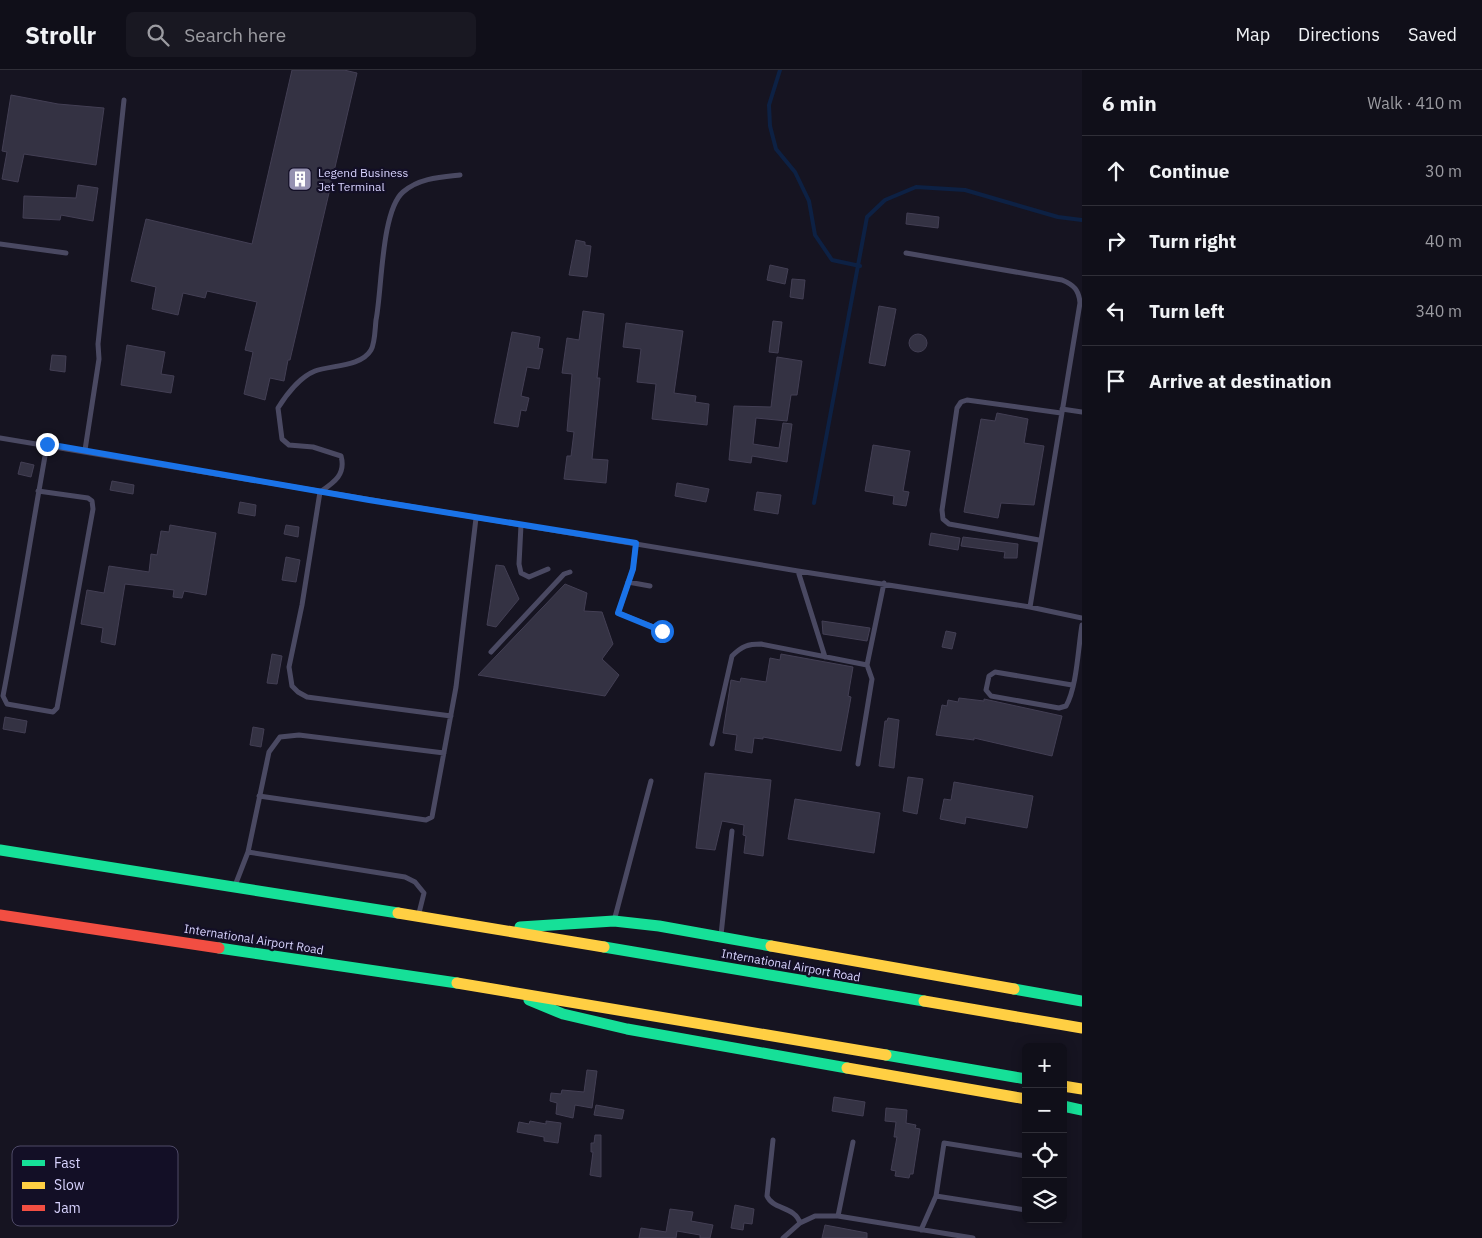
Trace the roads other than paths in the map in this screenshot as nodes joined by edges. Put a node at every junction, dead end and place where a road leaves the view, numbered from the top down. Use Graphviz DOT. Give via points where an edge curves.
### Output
graph roads {
  1 [pos="124,100"];
  2 [pos="460,175"];
  3 [pos="0,244"];
  4 [pos="66,253"];
  5 [pos="906,253"];
  6 [pos="1062,411"];
  7 [pos="1082,412"];
  8 [pos="0,438"];
  9 [pos="47,444"];
  10 [pos="85,450"];
  11 [pos="38,491"];
  12 [pos="320,492"];
  13 [pos="476,518"];
  14 [pos="521,525"];
  15 [pos="1039,540"];
  16 [pos="636,543"];
  17 [pos="548,569"];
  18 [pos="798,571"];
  19 [pos="570,572"];
  20 [pos="628,582"];
  21 [pos="884,583"];
  22 [pos="650,586"];
  23 [pos="1030,607"];
  24 [pos="1082,618"];
  25 [pos="1082,625"];
  26 [pos="664,631"];
  27 [pos="491,652"];
  28 [pos="825,657"];
  29 [pos="867,665"];
  30 [pos="1072,685"];
  31 [pos="451,716"];
  32 [pos="712,744"];
  33 [pos="444,753"];
  34 [pos="858,764"];
  35 [pos="651,781"];
  36 [pos="259,796"];
  37 [pos="732,830"];
  38 [pos="0,850"];
  39 [pos="248,852"];
  40 [pos="234,888"];
  41 [pos="0,915"];
  42 [pos="418,916"];
  43 [pos="614,921"];
  44 [pos="495,928"];
  45 [pos="721,938"];
  46 [pos="503,990"];
  47 [pos="1082,1001"];
  48 [pos="1082,1028"];
  49 [pos="1022,1078"];
  50 [pos="1067,1087"];
  51 [pos="1082,1089"];
  52 [pos="1022,1098"];
  53 [pos="1067,1107"];
  54 [pos="1082,1110"];
  55 [pos="773,1140"];
  56 [pos="853,1142"];
  57 [pos="1022,1155"];
  58 [pos="936,1196"];
  59 [pos="1022,1209"];
  60 [pos="838,1216"];
  61 [pos="800,1223"];
  62 [pos="921,1230"];
  63 [pos="783,1238"];
  64 [pos="973,1238"];
  1 -- 10 [label="lane" via="98,344 99,360"];
  2 -- 12 [label="lane" via="429,178 402,192 391,214 382,254 379,307 371,350 361,359 314,372 302,380 278,408 282,439 289,445 313,447 341,456 342,473"];
  3 -- 4 [label="lane"];
  5 -- 6 [label="lane" via="1062,280 1079,292 1080,303"];
  6 -- 7 [label="lane"];
  6 -- 15 [label="lane"];
  6 -- 15 [label="lane" via="967,400 957,408 943,519 949,524"];
  8 -- 9 [label="lane"];
  9 -- 10 [label="lane"];
  9 -- 11 [label="lane"];
  10 -- 12 [label="lane"];
  11 -- 11 [label="lane" via="88,498 94,509 57,708 52,712 7,704 3,696"];
  12 -- 13 [label="lane"];
  12 -- 31 [label="lane" via="289,667 292,686 308,697"];
  13 -- 14 [label="lane"];
  13 -- 31 [label="lane"];
  14 -- 16 [label="lane"];
  14 -- 17 [label="lane" via="521,573 529,578"];
  15 -- 23 [label="lane"];
  16 -- 18 [label="lane"];
  16 -- 20 [label="lane"];
  18 -- 21 [label="lane"];
  18 -- 28 [label="lane"];
  19 -- 27 [label="lane" via="564,574"];
  20 -- 22 [label="lane"];
  20 -- 26 [label="lane" via="618,613"];
  21 -- 23 [label="lane"];
  21 -- 29 [label="lane"];
  23 -- 24 [label="lane"];
  25 -- 30 [label="lane"];
  28 -- 29 [label="lane"];
  28 -- 32 [label="lane" via="761,644 740,648 732,656 728,669"];
  29 -- 34 [label="lane" via="872,679"];
  30 -- 30 [label="lane" via="1066,706 1059,708 991,696 986,690 989,676 995,672"];
  31 -- 33 [label="lane"];
  33 -- 36 [label="lane" via="288,735 280,737 269,752"];
  33 -- 36 [label="lane" via="434,810 432,817 426,820"];
  35 -- 43 [label="lane"];
  36 -- 39 [label="lane"];
  37 -- 45 [label="lane"];
  38 -- 40 [label="main road, International Airport Road"];
  39 -- 40 [label="lane"];
  39 -- 42 [label="lane" via="406,877 424,893"];
  40 -- 42 [label="main road, International Airport Road"];
  41 -- 46 [label="main road, International Airport Road"];
  42 -- 44 [label="main road, International Airport Road"];
  43 -- 44 [label="main road, International Airport Road"];
  43 -- 45 [label="main road, International Airport Road"];
  44 -- 48 [label="main road, International Airport Road"];
  45 -- 47 [label="main road, International Airport Road"];
  46 -- 49 [label="main road, International Airport Road"];
  46 -- 52 [label="main road, International Airport Road" via="563,1014 627,1029"];
  50 -- 51 [label="main road"];
  53 -- 54 [label="main road"];
  55 -- 61 [label="lane" via="767,1196 771,1202 798,1216"];
  56 -- 60 [label="lane"];
  57 -- 58 [label="lane" via="944,1143"];
  58 -- 59 [label="lane"];
  58 -- 62 [label="lane"];
  60 -- 61 [label="lane" via="815,1216"];
  60 -- 62 [label="lane"];
  61 -- 63 [label="lane"];
  62 -- 64 [label="lane"];
}
